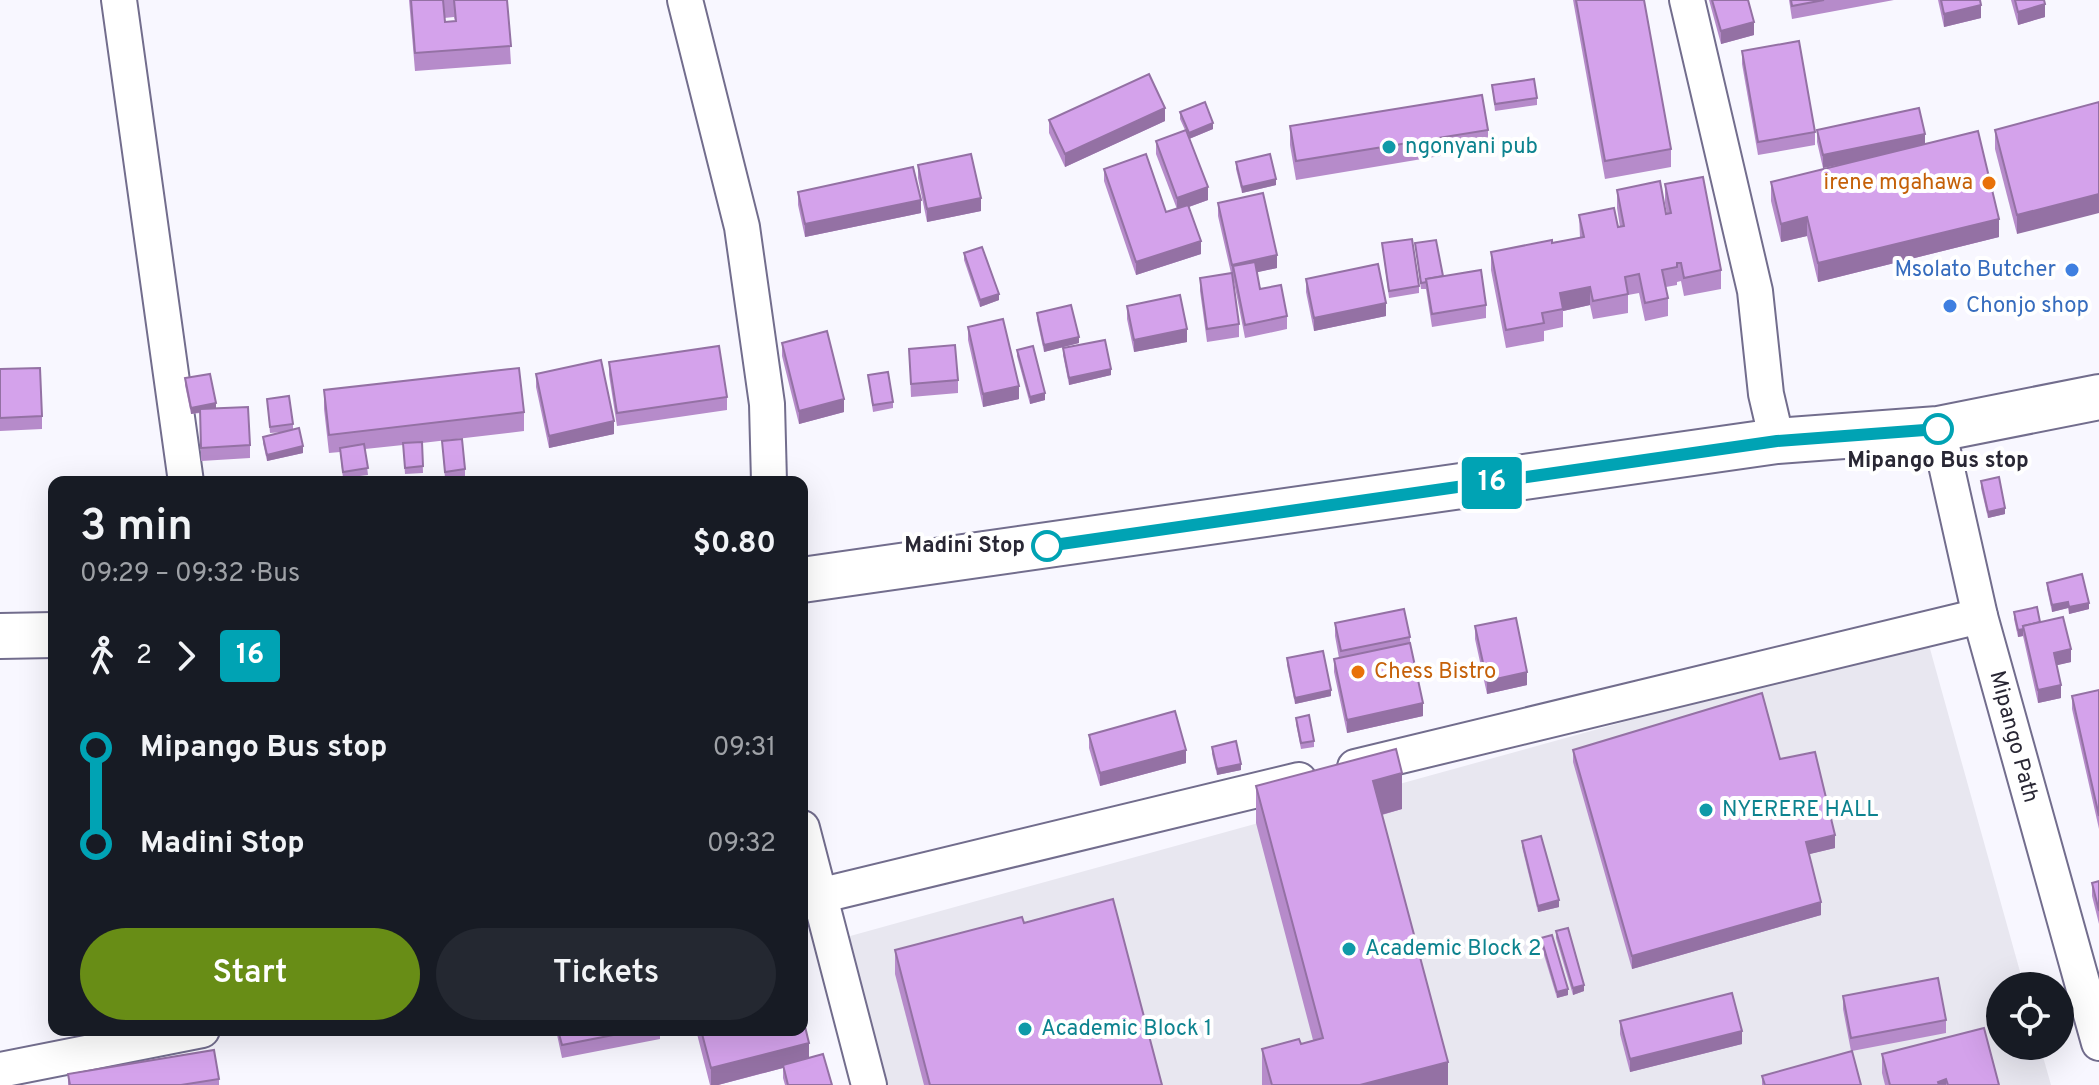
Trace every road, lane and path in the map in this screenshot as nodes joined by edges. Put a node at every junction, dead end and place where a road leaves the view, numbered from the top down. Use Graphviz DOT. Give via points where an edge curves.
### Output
graph roads {
  1 [pos="119,0"];
  2 [pos="685,0"];
  3 [pos="1687,0"];
  4 [pos="2099,397"];
  5 [pos="1938,429"];
  6 [pos="1777,441"];
  7 [pos="185,476"];
  8 [pos="769,476"];
  9 [pos="808,579"];
  10 [pos="1980,616"];
  11 [pos="48,635"];
  12 [pos="0,636"];
  13 [pos="810,898"];
  14 [pos="172,1036"];
  15 [pos="2099,1043"];
  16 [pos="0,1070"];
  17 [pos="869,1085"];
  1 -- 7 [label="street"];
  2 -- 8 [label="street" via="742,227 767,404"];
  3 -- 6 [label="street" via="1755,291 1766,394"];
  4 -- 5 [label="highway"];
  5 -- 6 [label="highway"];
  5 -- 10 [label="street, Mipango Path"];
  6 -- 9 [label="highway"];
  10 -- 13 [label="street"];
  10 -- 15 [label="street, Mipango Path"];
  11 -- 12 [label="highway"];
  13 -- 17 [label="street"];
  14 -- 16 [label="street"];
}
